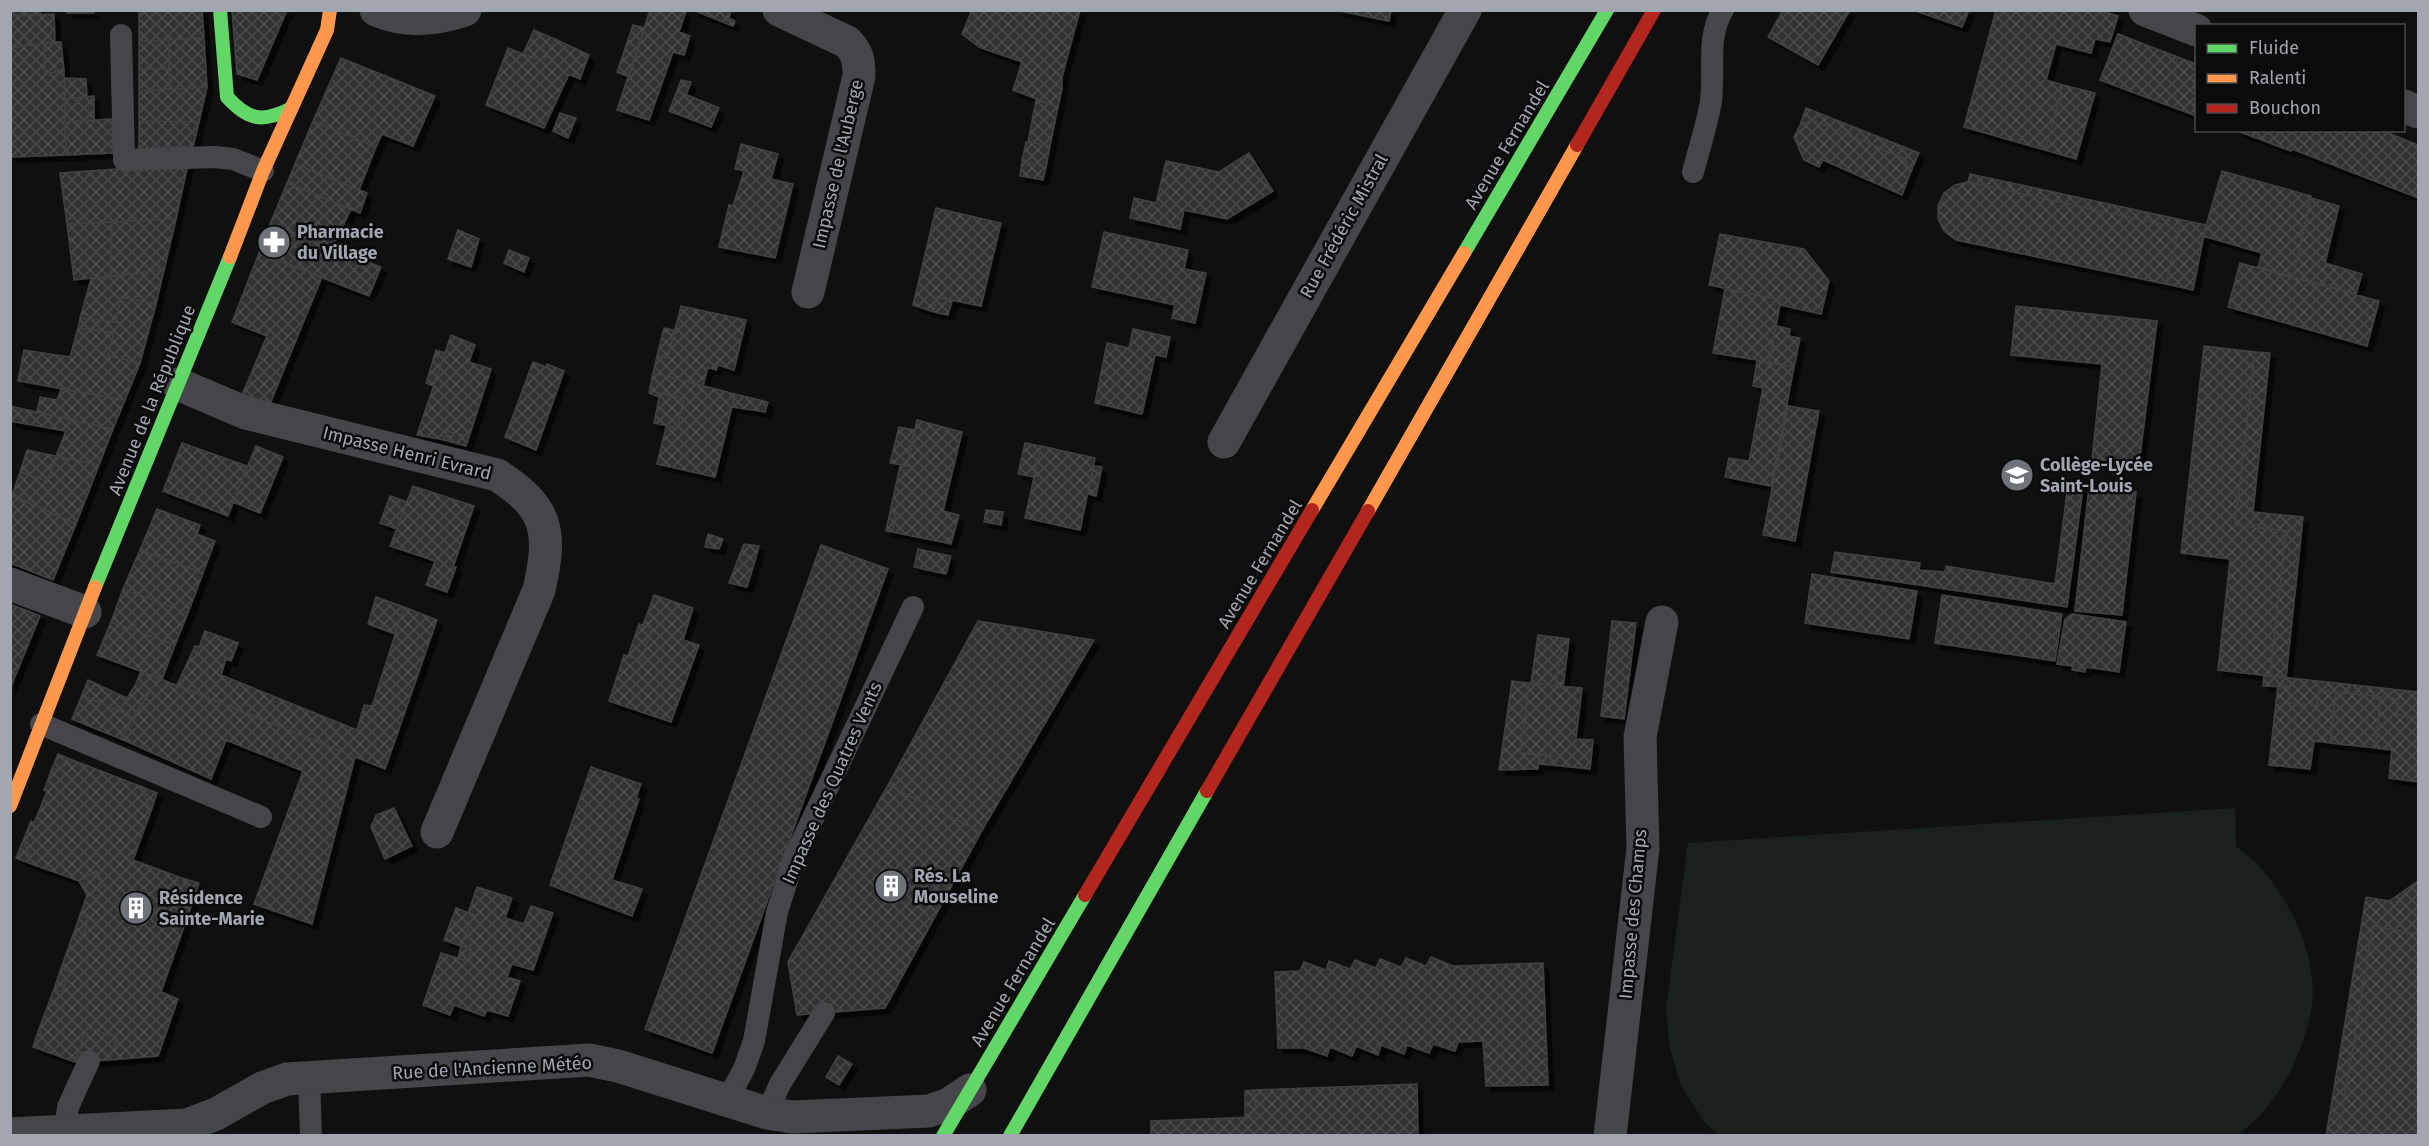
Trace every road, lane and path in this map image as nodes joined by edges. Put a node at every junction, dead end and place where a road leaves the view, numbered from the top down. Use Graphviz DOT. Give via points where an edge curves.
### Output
graph roads {
  1 [pos="220,10"];
  2 [pos="330,10"];
  3 [pos="376,10"];
  4 [pos="465,10"];
  5 [pos="779,10"];
  6 [pos="1465,10"];
  7 [pos="1654,10"];
  8 [pos="1723,10"];
  9 [pos="2145,10"];
  10 [pos="1605,12"];
  11 [pos="2195,30"];
  12 [pos="121,35"];
  13 [pos="290,109"];
  14 [pos="263,171"];
  15 [pos="1693,172"];
  16 [pos="808,292"];
  17 [pos="178,384"];
  18 [pos="1224,442"];
  19 [pos="10,584"];
  20 [pos="913,607"];
  21 [pos="85,612"];
  22 [pos="1662,622"];
  23 [pos="41,724"];
  24 [pos="10,806"];
  25 [pos="261,817"];
  26 [pos="437,832"];
  27 [pos="824,1013"];
  28 [pos="89,1061"];
  29 [pos="309,1078"];
  30 [pos="970,1090"];
  31 [pos="727,1100"];
  32 [pos="766,1113"];
  33 [pos="65,1131"];
  34 [pos="10,1134"];
  35 [pos="311,1136"];
  36 [pos="943,1136"];
  37 [pos="1010,1136"];
  38 [pos="1610,1136"];
  1 -- 13 [label="main road" via="227,97 248,116 259,119 272,119"];
  2 -- 13 [label="main road, Avenue de la République" via="327,30"];
  3 -- 4 [label="street" via="393,18 415,20"];
  5 -- 16 [label="street, Impasse de l'Auberge" via="847,42 860,63"];
  6 -- 18 [label="street, Rue Frédéric Mistral"];
  7 -- 37 [label="main road"];
  8 -- 15 [label="lane" via="1713,36 1711,99"];
  9 -- 11 [label="street"];
  10 -- 30 [label="main road, Avenue Fernandel"];
  12 -- 14 [label="lane" via="124,160 215,157 233,159"];
  13 -- 14 [label="main road, Avenue de la République"];
  14 -- 17 [label="main road, Avenue de la République"];
  17 -- 21 [label="main road, Avenue de la République"];
  17 -- 26 [label="street, Impasse Henri Evrard" via="246,413 497,476 534,503 546,543 539,590"];
  19 -- 21 [label="street"];
  20 -- 31 [label="lane, Impasse des Quatres Vents" via="795,856 777,912 754,1041"];
  21 -- 23 [label="main road, Avenue de la République"];
  22 -- 38 [label="street, Impasse des Champs" via="1640,738 1643,848"];
  23 -- 24 [label="main road, Avenue de la République"];
  23 -- 25 [label="lane"];
  27 -- 32 [label="lane"];
  28 -- 33 [label="lane" via="68,1107"];
  29 -- 31 [label="street, Rue de l'Ancienne Météo" via="589,1060"];
  29 -- 33 [label="street, Rue de l'Ancienne Météo" via="287,1079 262,1088 187,1125"];
  29 -- 35 [label="lane"];
  30 -- 32 [label="street, Rue de l'Ancienne Météo" via="929,1111 792,1117"];
  30 -- 36 [label="main road, Avenue Fernandel"];
  31 -- 32 [label="street, Rue de l'Ancienne Météo"];
  33 -- 34 [label="street, Rue de l'Ancienne Météo"];
}
